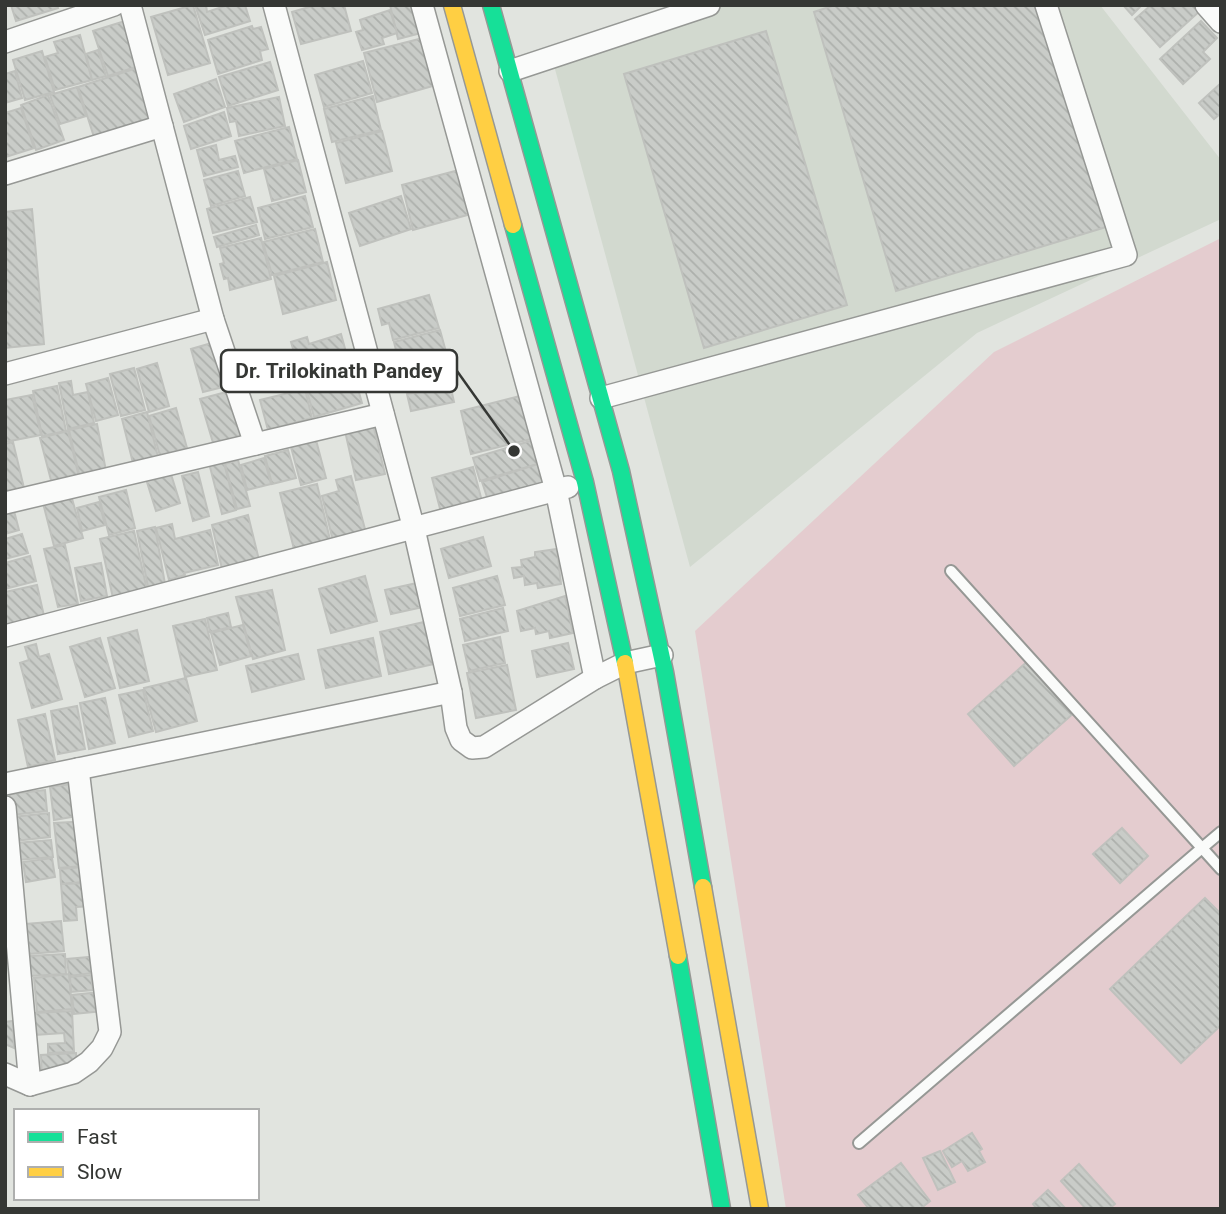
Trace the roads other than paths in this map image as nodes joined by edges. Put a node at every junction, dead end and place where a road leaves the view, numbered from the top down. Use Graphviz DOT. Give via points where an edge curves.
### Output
graph roads {
  1 [pos="114,5"];
  2 [pos="130,5"];
  3 [pos="274,5"];
  4 [pos="422,5"];
  5 [pos="452,5"];
  6 [pos="491,5"];
  7 [pos="709,5"];
  8 [pos="1046,5"];
  9 [pos="1206,5"];
  10 [pos="1221,22"];
  11 [pos="5,42"];
  12 [pos="510,71"];
  13 [pos="162,126"];
  14 [pos="5,174"];
  15 [pos="213,319"];
  16 [pos="5,374"];
  17 [pos="601,398"];
  18 [pos="383,414"];
  19 [pos="255,444"];
  20 [pos="585,482"];
  21 [pos="556,490"];
  22 [pos="5,503"];
  23 [pos="414,529"];
  24 [pos="951,571"];
  25 [pos="5,636"];
  26 [pos="662,655"];
  27 [pos="625,663"];
  28 [pos="595,678"];
  29 [pos="451,692"];
  30 [pos="78,769"];
  31 [pos="5,784"];
  32 [pos="5,807"];
  33 [pos="1221,832"];
  34 [pos="1202,848"];
  35 [pos="1221,869"];
  36 [pos="5,1074"];
  37 [pos="30,1085"];
  38 [pos="859,1143"];
  39 [pos="722,1209"];
  40 [pos="760,1209"];
  1 -- 11 [label="street"];
  2 -- 13 [label="street"];
  3 -- 18 [label="street"];
  4 -- 21 [label="street"];
  5 -- 20 [label="main road"];
  6 -- 12 [label="main road"];
  7 -- 12 [label="street"];
  8 -- 17 [label="street" via="1126,255"];
  9 -- 10 [label="street"];
  12 -- 17 [label="main road"];
  13 -- 14 [label="street"];
  13 -- 15 [label="street"];
  15 -- 16 [label="street"];
  15 -- 19 [label="street"];
  17 -- 26 [label="main road"];
  18 -- 19 [label="street"];
  18 -- 23 [label="street"];
  19 -- 22 [label="street"];
  20 -- 21 [label="street"];
  20 -- 27 [label="main road"];
  21 -- 23 [label="street"];
  21 -- 28 [label="street"];
  23 -- 25 [label="street"];
  23 -- 29 [label="street"];
  24 -- 34 [label="lane"];
  26 -- 27 [label="street"];
  26 -- 40 [label="main road"];
  27 -- 28 [label="street"];
  27 -- 39 [label="main road"];
  28 -- 29 [label="street" via="484,747 472,748 461,740"];
  29 -- 30 [label="street"];
  30 -- 31 [label="street"];
  30 -- 37 [label="street" via="110,1032 102,1048 73,1073"];
  32 -- 37 [label="street"];
  33 -- 34 [label="lane"];
  34 -- 35 [label="lane"];
  34 -- 38 [label="lane"];
  36 -- 37 [label="street"];
}
